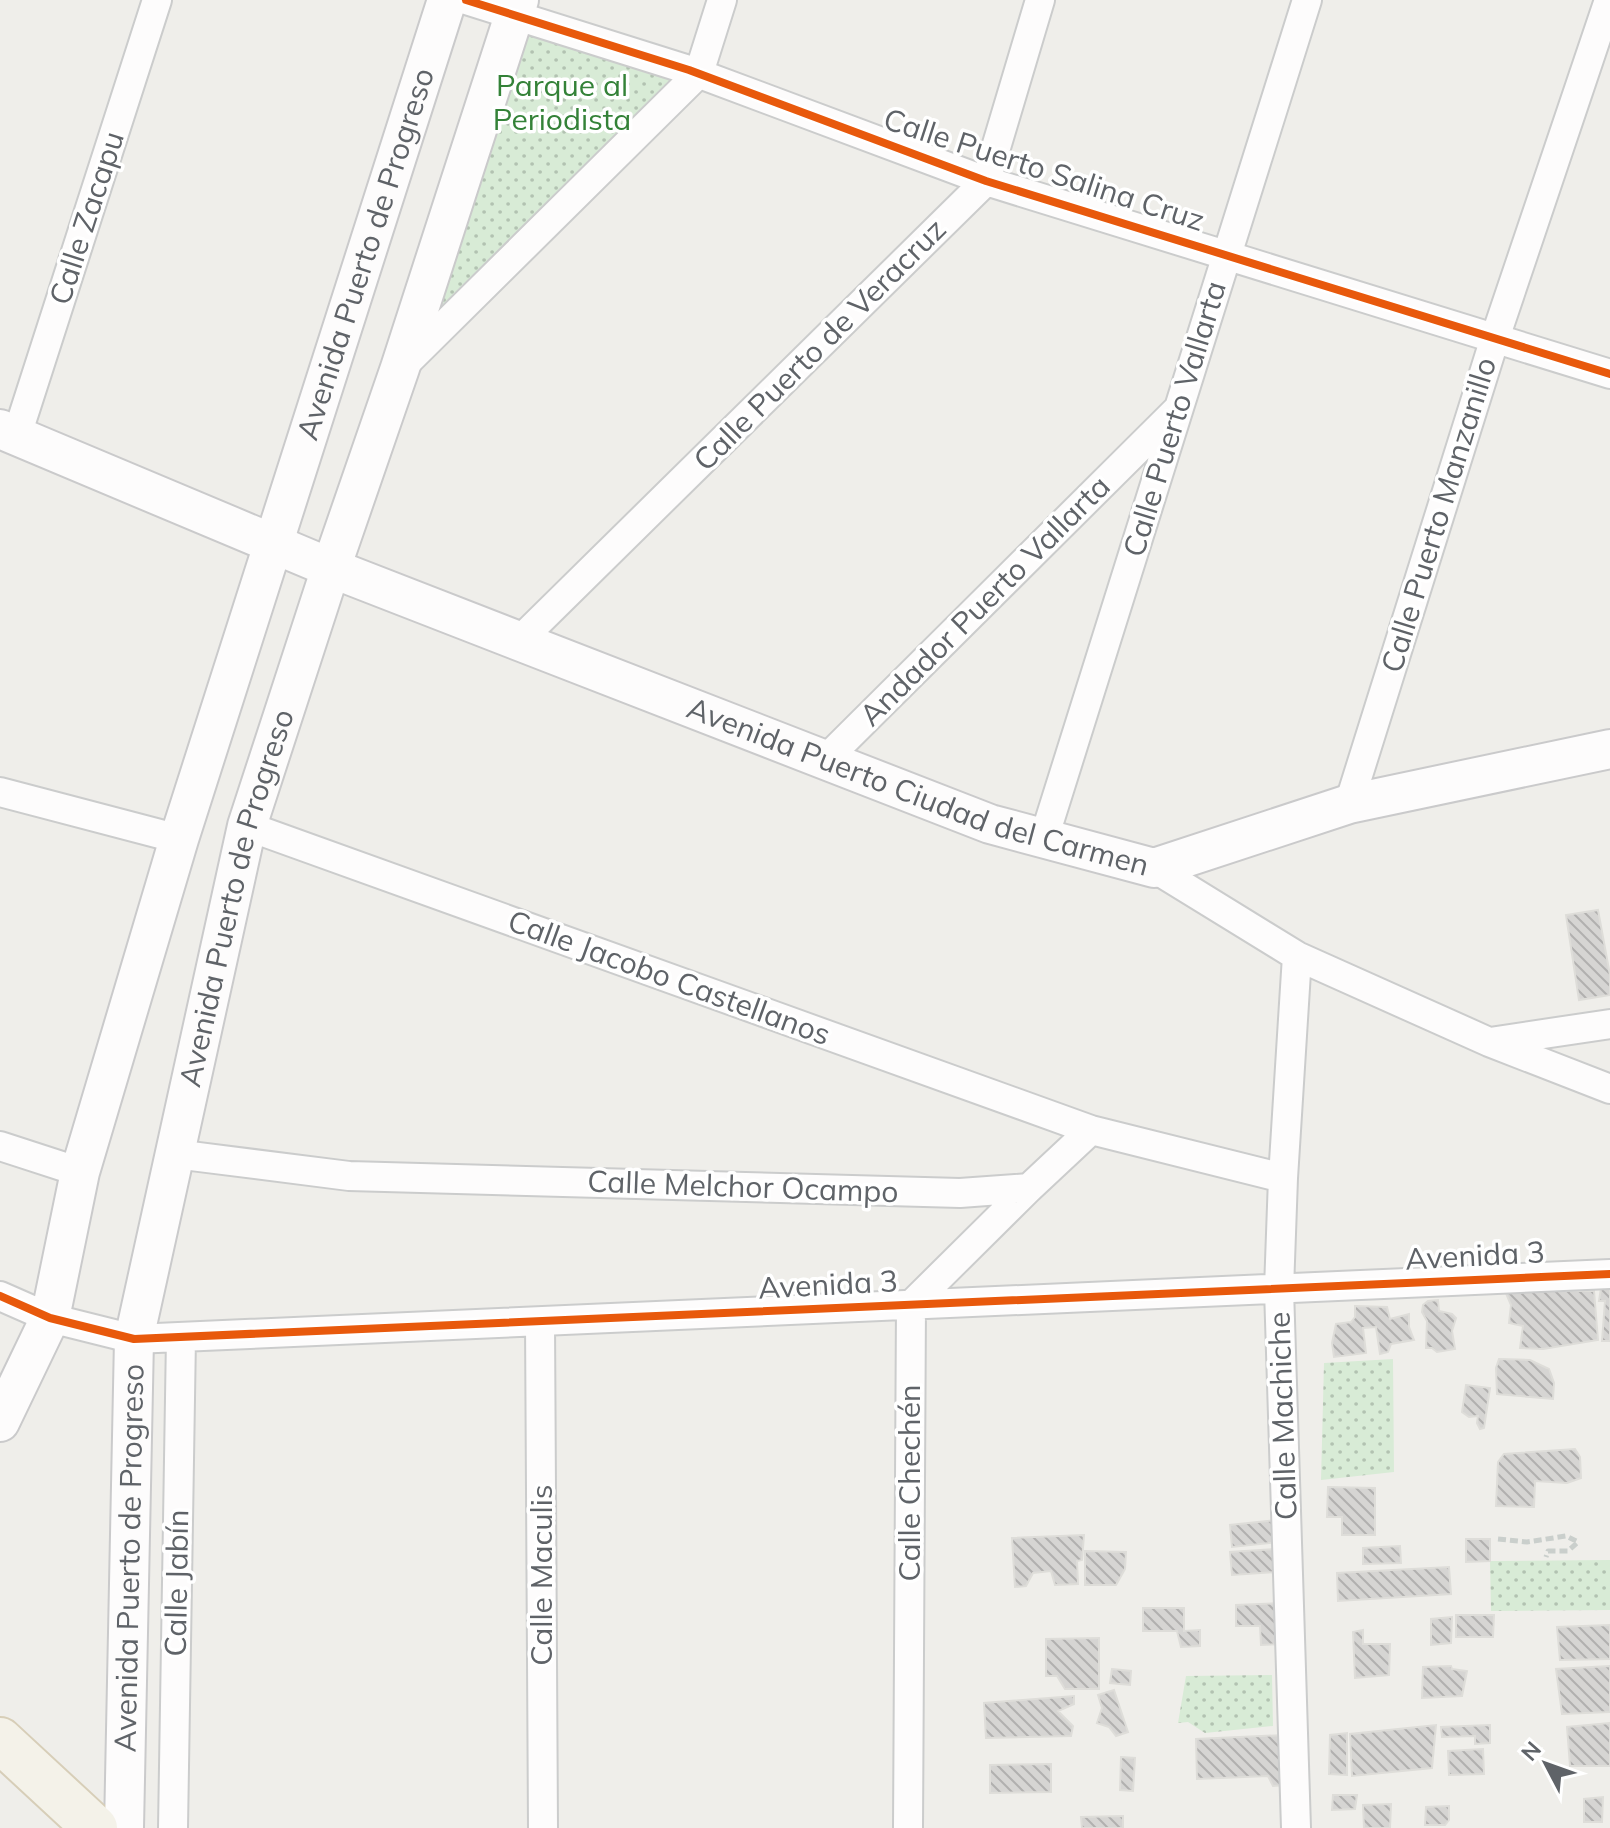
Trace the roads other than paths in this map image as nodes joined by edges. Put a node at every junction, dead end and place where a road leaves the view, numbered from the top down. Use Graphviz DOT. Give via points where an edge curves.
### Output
graph roads {
  1 [pos="157,0"];
  2 [pos="447,0"];
  3 [pos="466,0"];
  4 [pos="722,0"];
  5 [pos="1040,0"];
  6 [pos="1307,0"];
  7 [pos="1609,0"];
  8 [pos="516,7"];
  9 [pos="699,73"];
  10 [pos="986,181"];
  11 [pos="1227,256"];
  12 [pos="1495,338"];
  13 [pos="400,368"];
  14 [pos="1610,374"];
  15 [pos="1179,408"];
  16 [pos="8,432"];
  17 [pos="272,544"];
  18 [pos="331,568"];
  19 [pos="519,641"];
  20 [pos="1610,749"];
  21 [pos="825,760"];
  22 [pos="0,792"];
  23 [pos="1349,804"];
  24 [pos="247,826"];
  25 [pos="1044,838"];
  26 [pos="179,839"];
  27 [pos="1154,868"];
  28 [pos="1297,956"];
  29 [pos="1610,1024"];
  30 [pos="1489,1042"];
  31 [pos="1610,1089"];
  32 [pos="1091,1130"];
  33 [pos="0,1146"];
  34 [pos="175,1154"];
  35 [pos="80,1172"];
  36 [pos="1283,1178"];
  37 [pos="1029,1188"];
  38 [pos="1610,1274"];
  39 [pos="1279,1289"];
  40 [pos="0,1296"];
  41 [pos="911,1305"];
  42 [pos="50,1318"];
  43 [pos="540,1322"];
  44 [pos="181,1337"];
  45 [pos="134,1339"];
  46 [pos="0,1422"];
  47 [pos="0,1740"];
  48 [pos="95,1828"];
  49 [pos="124,1828"];
  50 [pos="173,1828"];
  51 [pos="543,1828"];
  52 [pos="908,1828"];
  53 [pos="1296,1828"];
  1 -- 16 [label="street, Calle Zacapu"];
  2 -- 17 [label="main road, Avenida Puerto de Progreso"];
  3 -- 8 [label="street, Calle Puerto Salina Cruz"];
  4 -- 9 [label="street"];
  5 -- 10 [label="street, Calle Puerto de Veracruz"];
  6 -- 11 [label="street, Calle Puerto Vallarta"];
  7 -- 12 [label="street, Calle Puerto Manzanillo"];
  8 -- 9 [label="street, Calle Puerto Salina Cruz"];
  8 -- 13 [label="main road, Avenida Puerto de Progreso"];
  9 -- 10 [label="street, Calle Puerto Salina Cruz"];
  9 -- 13 [label="street"];
  10 -- 11 [label="street, Calle Puerto Salina Cruz"];
  10 -- 19 [label="street, Calle Puerto de Veracruz"];
  11 -- 12 [label="street, Calle Puerto Salina Cruz"];
  11 -- 15 [label="street, Calle Puerto Vallarta"];
  12 -- 14 [label="street, Calle Puerto Salina Cruz"];
  12 -- 23 [label="street, Calle Puerto Manzanillo"];
  13 -- 18 [label="main road, Avenida Puerto de Progreso"];
  15 -- 21 [label="street, Andador Puerto Vallarta"];
  15 -- 25 [label="street, Calle Puerto Vallarta"];
  16 -- 17 [label="main road, Avenida Puerto Ciudad del Carmen"];
  17 -- 18 [label="main road, Avenida Puerto Ciudad del Carmen"];
  17 -- 26 [label="main road, Avenida Puerto de Progreso"];
  18 -- 19 [label="main road, Avenida Puerto Ciudad del Carmen"];
  18 -- 24 [label="main road, Avenida Puerto de Progreso"];
  19 -- 21 [label="main road, Avenida Puerto Ciudad del Carmen"];
  20 -- 23 [label="main road, Avenida Puerto Ciudad del Carmen"];
  21 -- 25 [label="main road, Avenida Puerto Ciudad del Carmen" via="990,824"];
  22 -- 26 [label="street"];
  23 -- 27 [label="main road, Avenida Puerto Ciudad del Carmen"];
  24 -- 32 [label="street, Calle Jacobo Castellanos"];
  24 -- 34 [label="main road, Avenida Puerto de Progreso"];
  25 -- 27 [label="main road, Avenida Puerto Ciudad del Carmen"];
  26 -- 35 [label="main road, Avenida Puerto de Progreso"];
  27 -- 28 [label="street"];
  28 -- 30 [label="street"];
  28 -- 36 [label="street, Calle Machiche"];
  29 -- 30 [label="street"];
  30 -- 31 [label="street"];
  32 -- 36 [label="street"];
  32 -- 37 [label="street"];
  33 -- 35 [label="street"];
  34 -- 37 [label="street, Calle Melchor Ocampo" via="349,1176 960,1193"];
  34 -- 45 [label="main road, Avenida Puerto de Progreso"];
  35 -- 42 [label="main road, Avenida Puerto de Progreso"];
  36 -- 39 [label="street, Calle Machiche"];
  37 -- 41 [label="street"];
  38 -- 39 [label="street, Avenida 3"];
  39 -- 41 [label="street, Avenida 3"];
  39 -- 53 [label="street, Calle Machiche"];
  40 -- 42 [label="street, Avenida 3"];
  41 -- 43 [label="street, Avenida 3"];
  41 -- 52 [label="street, Calle Chechén"];
  42 -- 45 [label="street, Avenida 3"];
  42 -- 46 [label="main road, Avenida Puerto de Progreso"];
  43 -- 44 [label="street, Avenida 3"];
  43 -- 51 [label="street, Calle Maculis"];
  44 -- 45 [label="street, Avenida 3"];
  44 -- 50 [label="street, Calle Jabín"];
  45 -- 49 [label="main road, Avenida Puerto de Progreso"];
  47 -- 48 [label="main road"];
}
